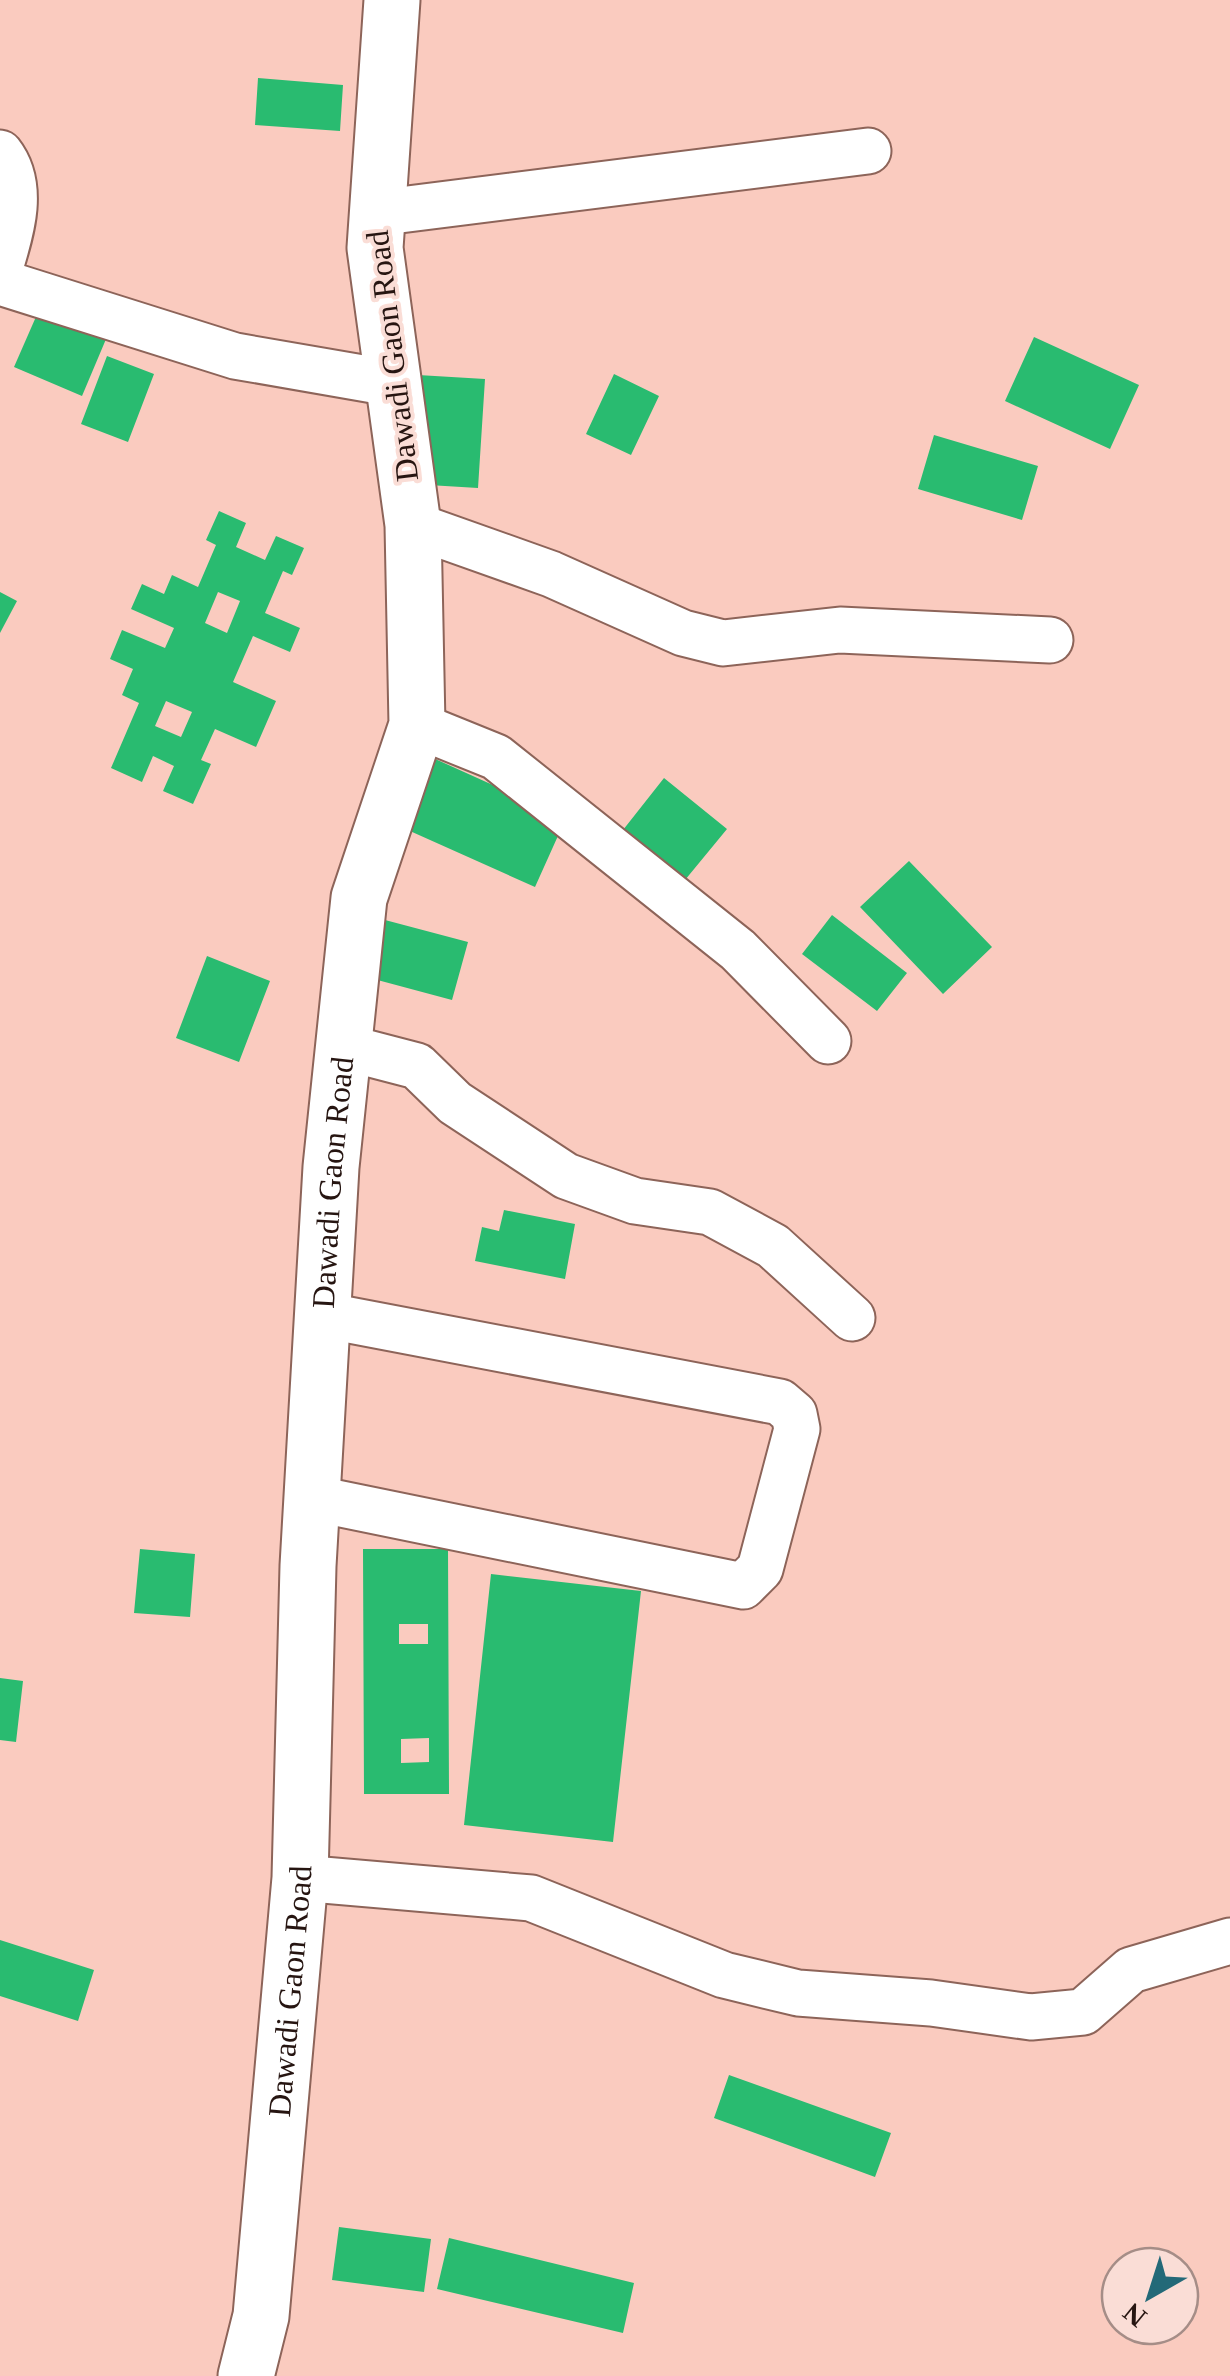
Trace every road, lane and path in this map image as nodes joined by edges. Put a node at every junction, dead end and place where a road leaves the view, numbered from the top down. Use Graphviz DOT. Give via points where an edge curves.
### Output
graph roads {
  1 [pos="392,0"];
  2 [pos="868,151"];
  3 [pos="0,154"];
  4 [pos="376,213"];
  5 [pos="0,268"];
  6 [pos="0,282"];
  7 [pos="392,383"];
  8 [pos="413,525"];
  9 [pos="1050,640"];
  10 [pos="416,725"];
  11 [pos="828,1041"];
  12 [pos="344,1047"];
  13 [pos="323,1315"];
  14 [pos="852,1318"];
  15 [pos="312,1498"];
  16 [pos="300,1878"];
  17 [pos="1230,1941"];
  18 [pos="246,2376"];
  1 -- 4 [label="street, Dawadi Gaon Road"];
  2 -- 4 [label="street"];
  3 -- 5 [label="street" via="9,165 15,219"];
  4 -- 7 [label="street, Dawadi Gaon Road"];
  6 -- 7 [label="street" via="235,356"];
  7 -- 8 [label="street, Dawadi Gaon Road"];
  8 -- 9 [label="street" via="723,643 840,630"];
  8 -- 10 [label="street, Dawadi Gaon Road"];
  10 -- 11 [label="street" via="496,758 738,950"];
  10 -- 12 [label="street, Dawadi Gaon Road" via="359,898"];
  12 -- 13 [label="street, Dawadi Gaon Road"];
  12 -- 14 [label="street" via="416,1066 454,1102 566,1176 635,1201 710,1212 773,1246"];
  13 -- 15 [label="street, Dawadi Gaon Road"];
  13 -- 15 [label="street" via="780,1402 794,1414 797,1429 760,1569 743,1586"];
  15 -- 16 [label="street, Dawadi Gaon Road"];
  16 -- 17 [label="street" via="530,1898 724,1975 798,1993 1031,2017 1083,2012 1130,1970"];
  16 -- 18 [label="street, Dawadi Gaon Road" via="262,2316"];
}
